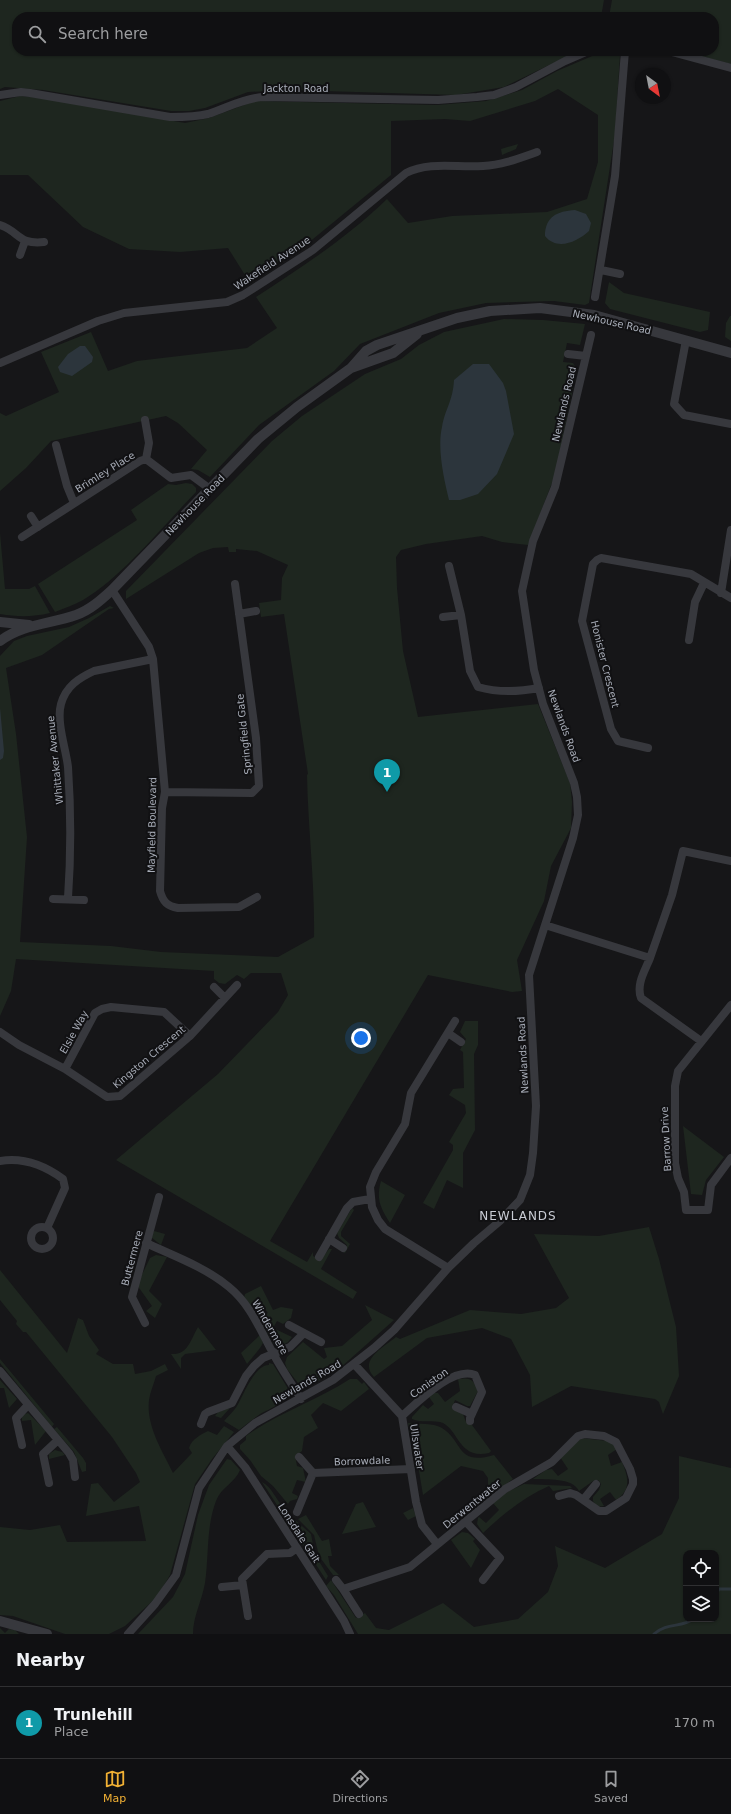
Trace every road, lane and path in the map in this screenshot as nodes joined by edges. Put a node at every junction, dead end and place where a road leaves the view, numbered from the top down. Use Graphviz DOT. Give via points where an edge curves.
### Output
graph roads {
  1 [pos="576,56"];
  2 [pos="625,56"];
  3 [pos="687,56"];
  4 [pos="731,68"];
  5 [pos="0,95"];
  6 [pos="538,152"];
  7 [pos="0,225"];
  8 [pos="25,241"];
  9 [pos="44,242"];
  10 [pos="20,255"];
  11 [pos="601,270"];
  12 [pos="620,274"];
  13 [pos="595,297"];
  14 [pos="422,330"];
  15 [pos="591,335"];
  16 [pos="686,340"];
  17 [pos="731,353"];
  18 [pos="568,354"];
  19 [pos="586,356"];
  20 [pos="0,363"];
  21 [pos="351,368"];
  22 [pos="145,420"];
  23 [pos="731,424"];
  24 [pos="56,445"];
  25 [pos="146,459"];
  26 [pos="210,489"];
  27 [pos="74,503"];
  28 [pos="31,516"];
  29 [pos="38,527"];
  30 [pos="731,530"];
  31 [pos="22,537"];
  32 [pos="449,566"];
  33 [pos="704,583"];
  34 [pos="235,584"];
  35 [pos="112,590"];
  36 [pos="721,593"];
  37 [pos="731,598"];
  38 [pos="256,611"];
  39 [pos="239,614"];
  40 [pos="460,615"];
  41 [pos="443,617"];
  42 [pos="0,622"];
  43 [pos="31,625"];
  44 [pos="689,640"];
  45 [pos="0,641"];
  46 [pos="153,659"];
  47 [pos="539,688"];
  48 [pos="648,748"];
  49 [pos="165,792"];
  50 [pos="731,861"];
  51 [pos="257,897"];
  52 [pos="68,898"];
  53 [pos="53,899"];
  54 [pos="84,900"];
  55 [pos="546,925"];
  56 [pos="650,958"];
  57 [pos="238,984"];
  58 [pos="214,987"];
  59 [pos="225,998"];
  60 [pos="731,1005"];
  61 [pos="455,1021"];
  62 [pos="0,1032"];
  63 [pos="448,1033"];
  64 [pos="190,1036"];
  65 [pos="702,1041"];
  66 [pos="461,1042"];
  67 [pos="65,1069"];
  68 [pos="731,1158"];
  69 [pos="0,1161"];
  70 [pos="159,1197"];
  71 [pos="370,1199"];
  72 [pos="47,1228"];
  73 [pos="329,1239"];
  74 [pos="146,1243"];
  75 [pos="343,1248"];
  76 [pos="319,1258"];
  77 [pos="448,1268"];
  78 [pos="144,1323"];
  79 [pos="289,1325"];
  80 [pos="303,1334"];
  81 [pos="321,1342"];
  82 [pos="273,1354"];
  83 [pos="354,1365"];
  84 [pos="0,1372"];
  85 [pos="301,1399"];
  86 [pos="28,1405"];
  87 [pos="456,1407"];
  88 [pos="402,1416"];
  89 [pos="201,1424"];
  90 [pos="58,1440"];
  91 [pos="22,1445"];
  92 [pos="227,1446"];
  93 [pos="299,1457"];
  94 [pos="411,1469"];
  95 [pos="313,1473"];
  96 [pos="75,1478"];
  97 [pos="49,1483"];
  98 [pos="596,1484"];
  99 [pos="559,1496"];
  100 [pos="583,1500"];
  101 [pos="297,1512"];
  102 [pos="466,1522"];
  103 [pos="436,1544"];
  104 [pos="297,1548"];
  105 [pos="336,1580"];
  106 [pos="483,1580"];
  107 [pos="243,1586"];
  108 [pos="222,1587"];
  109 [pos="343,1589"];
  110 [pos="359,1614"];
  111 [pos="248,1616"];
  112 [pos="0,1621"];
  113 [pos="129,1631"];
  114 [pos="47,1634"];
  115 [pos="123,1634"];
  116 [pos="350,1634"];
  1 -- 5 [label="street, Jackton Road" via="516,87 494,95 458,99 246,98 208,114 170,117 30,93"];
  2 -- 11 [label="street" via="614,176"];
  3 -- 4 [label="street"];
  6 -- 20 [label="street, Wakefield Avenue" via="482,166 417,167 406,173 313,250 243,295 227,302 124,313 98,321"];
  7 -- 8 [label="street"];
  8 -- 9 [label="street" via="33,244"];
  8 -- 10 [label="street"];
  11 -- 12 [label="street"];
  11 -- 13 [label="street"];
  14 -- 16 [label="street, Newhouse Road" via="457,318 490,312 540,308 594,315"];
  14 -- 21 [label="street, Newhouse Road" via="393,353"];
  14 -- 21 [label="street, Newhouse Road" via="370,348"];
  15 -- 19 [label="street, Newlands Road"];
  16 -- 17 [label="street, Newhouse Road"];
  16 -- 23 [label="street" via="674,404 684,416"];
  18 -- 19 [label="street"];
  19 -- 47 [label="street, Newlands Road" via="555,488 533,541 522,591"];
  21 -- 26 [label="street, Newhouse Road" via="297,406 258,439"];
  22 -- 25 [label="street, Brimley Place" via="149,443"];
  24 -- 27 [label="street, Brimley Place"];
  25 -- 26 [label="street, Brimley Place" via="171,478 191,475"];
  25 -- 27 [label="street, Brimley Place"];
  26 -- 35 [label="street, Newhouse Road"];
  27 -- 29 [label="street, Brimley Place"];
  28 -- 29 [label="street"];
  29 -- 31 [label="street, Brimley Place"];
  30 -- 36 [label="street"];
  32 -- 40 [label="street"];
  33 -- 36 [label="street, Honister Crescent"];
  33 -- 44 [label="street" via="695,602"];
  33 -- 48 [label="street, Honister Crescent" via="691,574 601,558 591,571 582,622 611,729 618,741"];
  34 -- 39 [label="street, Springfield Gate"];
  35 -- 43 [label="street, Newhouse Road" via="78,614"];
  35 -- 46 [label="street, Mayfield Boulevard" via="149,648"];
  36 -- 37 [label="street, Honister Crescent"];
  38 -- 39 [label="street"];
  39 -- 49 [label="street, Springfield Gate" via="256,738 258,788 252,793"];
  40 -- 41 [label="street"];
  40 -- 47 [label="street" via="470,671 478,687 492,691 514,692"];
  42 -- 43 [label="street, Newhouse Road"];
  43 -- 45 [label="street, Newhouse Road" via="9,634"];
  46 -- 49 [label="street, Mayfield Boulevard"];
  46 -- 52 [label="street, Whittaker Avenue" via="94,671 69,687 61,703 71,827"];
  47 -- 55 [label="street, Newlands Road" via="574,783 578,815"];
  49 -- 51 [label="street, Mayfield Boulevard" via="162,808 160,891 164,903 178,908 234,907 246,904"];
  50 -- 56 [label="street" via="683,852 672,895"];
  52 -- 53 [label="street"];
  52 -- 54 [label="street"];
  55 -- 56 [label="street"];
  55 -- 77 [label="street, Newlands Road" via="529,975 536,1106 530,1175 516,1205"];
  56 -- 65 [label="street" via="640,982 641,998"];
  57 -- 59 [label="street, Kingston Crescent"];
  58 -- 59 [label="street"];
  59 -- 64 [label="street, Kingston Crescent"];
  60 -- 65 [label="street, Barrow Drive"];
  61 -- 63 [label="street"];
  62 -- 67 [label="street, Kingston Crescent"];
  63 -- 66 [label="street"];
  63 -- 71 [label="street" via="412,1093 407,1118 376,1172 370,1187"];
  64 -- 67 [label="street, Kingston Crescent" via="120,1096 114,1098 107,1097"];
  64 -- 67 [label="street, Elsie Way" via="164,1012 111,1007 102,1009 95,1013"];
  65 -- 68 [label="street, Barrow Drive" via="678,1071 675,1086 675,1163 684,1192 686,1210 708,1210 711,1185"];
  69 -- 72 [label="street" via="29,1161 63,1179 65,1188"];
  70 -- 74 [label="street, Buttermere"];
  71 -- 73 [label="street" via="353,1202"];
  71 -- 77 [label="street" via="378,1220 385,1228"];
  73 -- 75 [label="street"];
  73 -- 76 [label="street"];
  74 -- 78 [label="street, Buttermere" via="132,1297"];
  74 -- 82 [label="street, Windermere" via="201,1268 228,1286 251,1310"];
  77 -- 83 [label="street, Newlands Road" via="394,1330"];
  79 -- 80 [label="street"];
  80 -- 81 [label="street"];
  80 -- 82 [label="street" via="290,1348"];
  82 -- 85 [label="street, Windermere"];
  82 -- 89 [label="street" via="254,1366 232,1403 205,1414"];
  83 -- 85 [label="street, Newlands Road"];
  83 -- 88 [label="street, Ullswater"];
  84 -- 86 [label="street"];
  85 -- 92 [label="street, Newlands Road" via="255,1423"];
  86 -- 90 [label="street"];
  86 -- 91 [label="street" via="16,1418"];
  87 -- 88 [label="street, Coniston" via="471,1417 482,1392 475,1375 468,1372 458,1374"];
  88 -- 94 [label="street, Ullswater"];
  90 -- 96 [label="street" via="73,1460"];
  90 -- 97 [label="street" via="44,1454"];
  92 -- 104 [label="street, Lonsdale Gait" via="245,1467"];
  92 -- 113 [label="street, Newlands Road" via="199,1488 176,1575 155,1604"];
  93 -- 95 [label="street"];
  94 -- 95 [label="street, Borrowdale"];
  94 -- 103 [label="street, Ullswater" via="422,1525"];
  95 -- 101 [label="street"];
  98 -- 100 [label="street"];
  99 -- 100 [label="street, Derwentwater" via="570,1493"];
  100 -- 102 [label="street, Derwentwater" via="595,1510 606,1511 629,1495 633,1484 630,1469 620,1447 612,1439 585,1434 578,1436 552,1462 505,1490"];
  102 -- 103 [label="street, Derwentwater"];
  102 -- 106 [label="street" via="500,1558"];
  103 -- 109 [label="street, Derwentwater" via="410,1567"];
  104 -- 107 [label="street" via="290,1553 267,1554 242,1579"];
  104 -- 116 [label="street, Lonsdale Gait"];
  105 -- 109 [label="street"];
  107 -- 108 [label="street"];
  107 -- 111 [label="street"];
  109 -- 110 [label="street"];
  112 -- 114 [label="street"];
  113 -- 115 [label="street, Newlands Road"];
}
